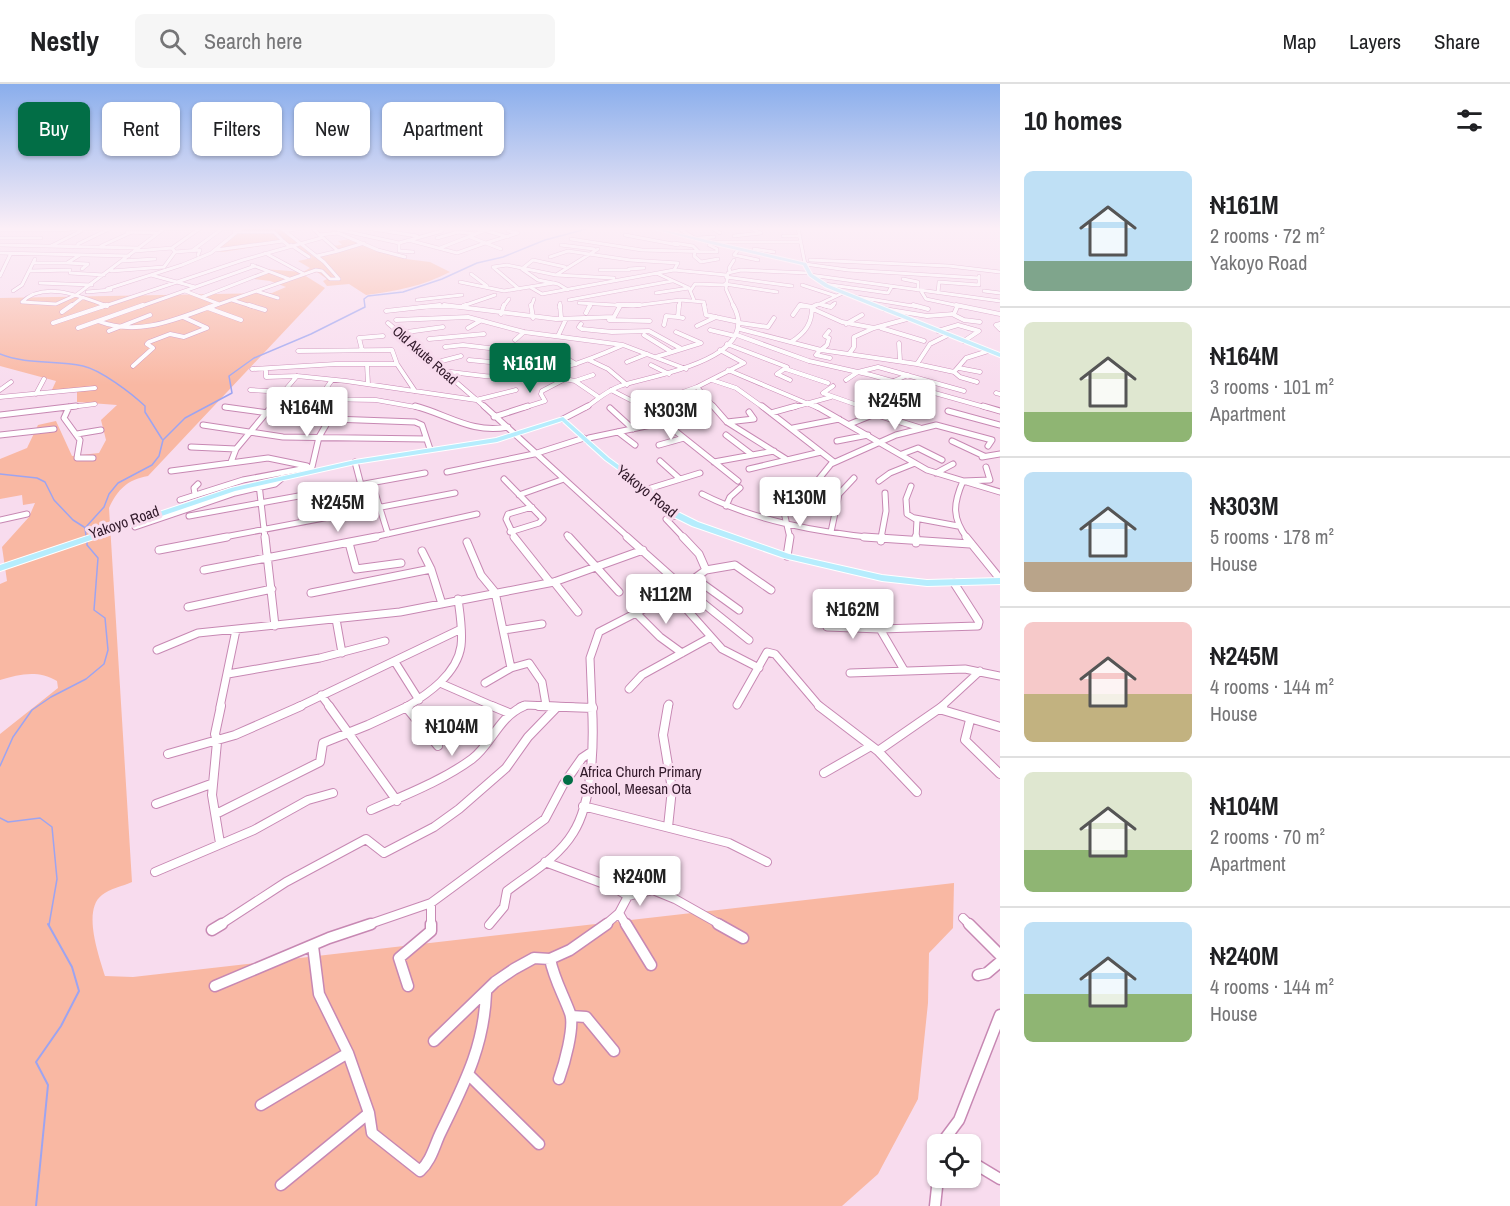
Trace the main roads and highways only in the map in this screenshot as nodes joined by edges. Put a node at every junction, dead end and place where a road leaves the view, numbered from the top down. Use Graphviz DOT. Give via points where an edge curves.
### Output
graph roads {
  1 [pos="819,280"];
  2 [pos="998,353"];
  3 [pos="280,479"];
  4 [pos="218,491"];
  5 [pos="0,564"];
  6 [pos="1000,580"];
  1 -- 2 [label="main road"];
  3 -- 4 [label="main road"];
  3 -- 4 [label="main road" via="248,481"];
  3 -- 6 [label="main road, Yakoyo Road" via="356,462 515,436 563,419 675,516 787,556 882,578 954,583"];
  4 -- 5 [label="main road"];
}
